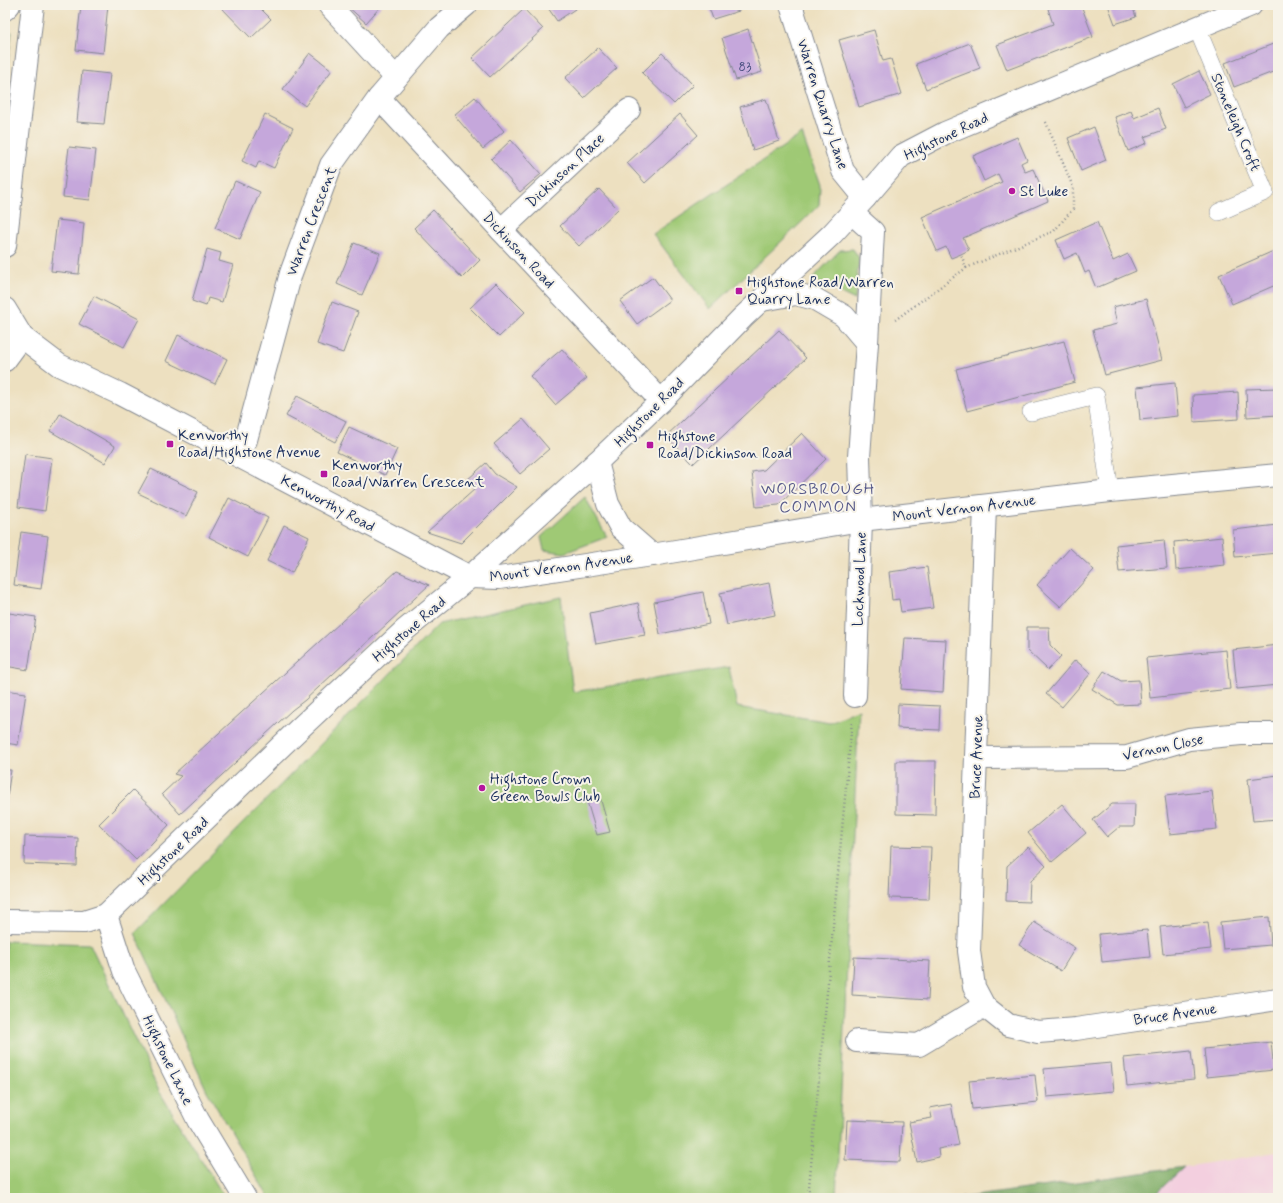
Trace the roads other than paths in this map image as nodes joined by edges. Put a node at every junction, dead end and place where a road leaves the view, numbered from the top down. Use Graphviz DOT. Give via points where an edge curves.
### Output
graph roads {
  1 [pos="10,5"];
  2 [pos="33,5"];
  3 [pos="329,5"];
  4 [pos="466,5"];
  5 [pos="791,5"];
  6 [pos="1251,5"];
  7 [pos="5,9"];
  8 [pos="1197,28"];
  9 [pos="396,78"];
  10 [pos="379,98"];
  11 [pos="13,105"];
  12 [pos="629,110"];
  13 [pos="858,205"];
  14 [pos="1219,212"];
  15 [pos="501,230"];
  16 [pos="5,246"];
  17 [pos="762,300"];
  18 [pos="5,309"];
  19 [pos="22,337"];
  20 [pos="867,343"];
  21 [pos="5,360"];
  22 [pos="661,401"];
  23 [pos="1031,412"];
  24 [pos="237,455"];
  25 [pos="597,462"];
  26 [pos="1278,475"];
  27 [pos="1110,491"];
  28 [pos="985,506"];
  29 [pos="862,520"];
  30 [pos="652,555"];
  31 [pos="470,577"];
  32 [pos="855,696"];
  33 [pos="1278,734"];
  34 [pos="976,758"];
  35 [pos="106,915"];
  36 [pos="5,921"];
  37 [pos="1278,999"];
  38 [pos="984,1006"];
  39 [pos="858,1041"];
  40 [pos="245,1198"];
  1 -- 7 [label="street"];
  2 -- 11 [label="street"];
  3 -- 9 [label="street"];
  4 -- 9 [label="street, Warren Crescent" via="439,28"];
  5 -- 13 [label="street, Warren Quarry Lane" via="843,170"];
  6 -- 8 [label="street, Highstone Road"];
  8 -- 13 [label="street, Highstone Road" via="945,133 901,156"];
  8 -- 14 [label="lane, Stoneleigh Croft" via="1265,192"];
  9 -- 10 [label="street, Warren Crescent"];
  10 -- 15 [label="street, Dickinson Road"];
  10 -- 24 [label="street, Warren Crescent" via="331,165 291,273 246,440"];
  11 -- 16 [label="street"];
  12 -- 15 [label="street, Dickinson Place"];
  13 -- 17 [label="street, Highstone Road" via="832,234"];
  13 -- 20 [label="street, Lockwood Lane" via="873,232"];
  15 -- 22 [label="street, Dickinson Road"];
  17 -- 20 [label="street" via="796,294 815,299 844,316"];
  17 -- 22 [label="street, Highstone Road"];
  18 -- 19 [label="street"];
  19 -- 21 [label="street"];
  19 -- 24 [label="street, Kenworthy Road" via="59,364"];
  20 -- 29 [label="street, Lockwood Lane" via="860,457"];
  22 -- 25 [label="street, Highstone Road"];
  23 -- 27 [label="lane" via="1096,396"];
  24 -- 31 [label="street, Kenworthy Road"];
  25 -- 30 [label="street, Mount Vernon Avenue" via="608,504 621,528"];
  25 -- 31 [label="street, Highstone Road"];
  26 -- 27 [label="street, Mount Vernon Avenue"];
  27 -- 28 [label="street, Mount Vernon Avenue"];
  28 -- 29 [label="street, Mount Vernon Avenue"];
  28 -- 34 [label="street, Bruce Avenue"];
  29 -- 30 [label="street, Mount Vernon Avenue"];
  29 -- 32 [label="street, Lockwood Lane"];
  30 -- 31 [label="street, Mount Vernon Avenue" via="499,578"];
  31 -- 35 [label="street, Highstone Road" via="399,636"];
  33 -- 34 [label="street, Vernon Close" via="1241,734 1189,739 1127,757"];
  34 -- 38 [label="street, Bruce Avenue" via="969,951 974,987"];
  35 -- 36 [label="street" via="84,922"];
  35 -- 40 [label="street, Highstone Lane" via="124,971 198,1120"];
  37 -- 38 [label="street, Bruce Avenue" via="1076,1029 1038,1032 1008,1025"];
  38 -- 39 [label="street" via="919,1045"];
}
